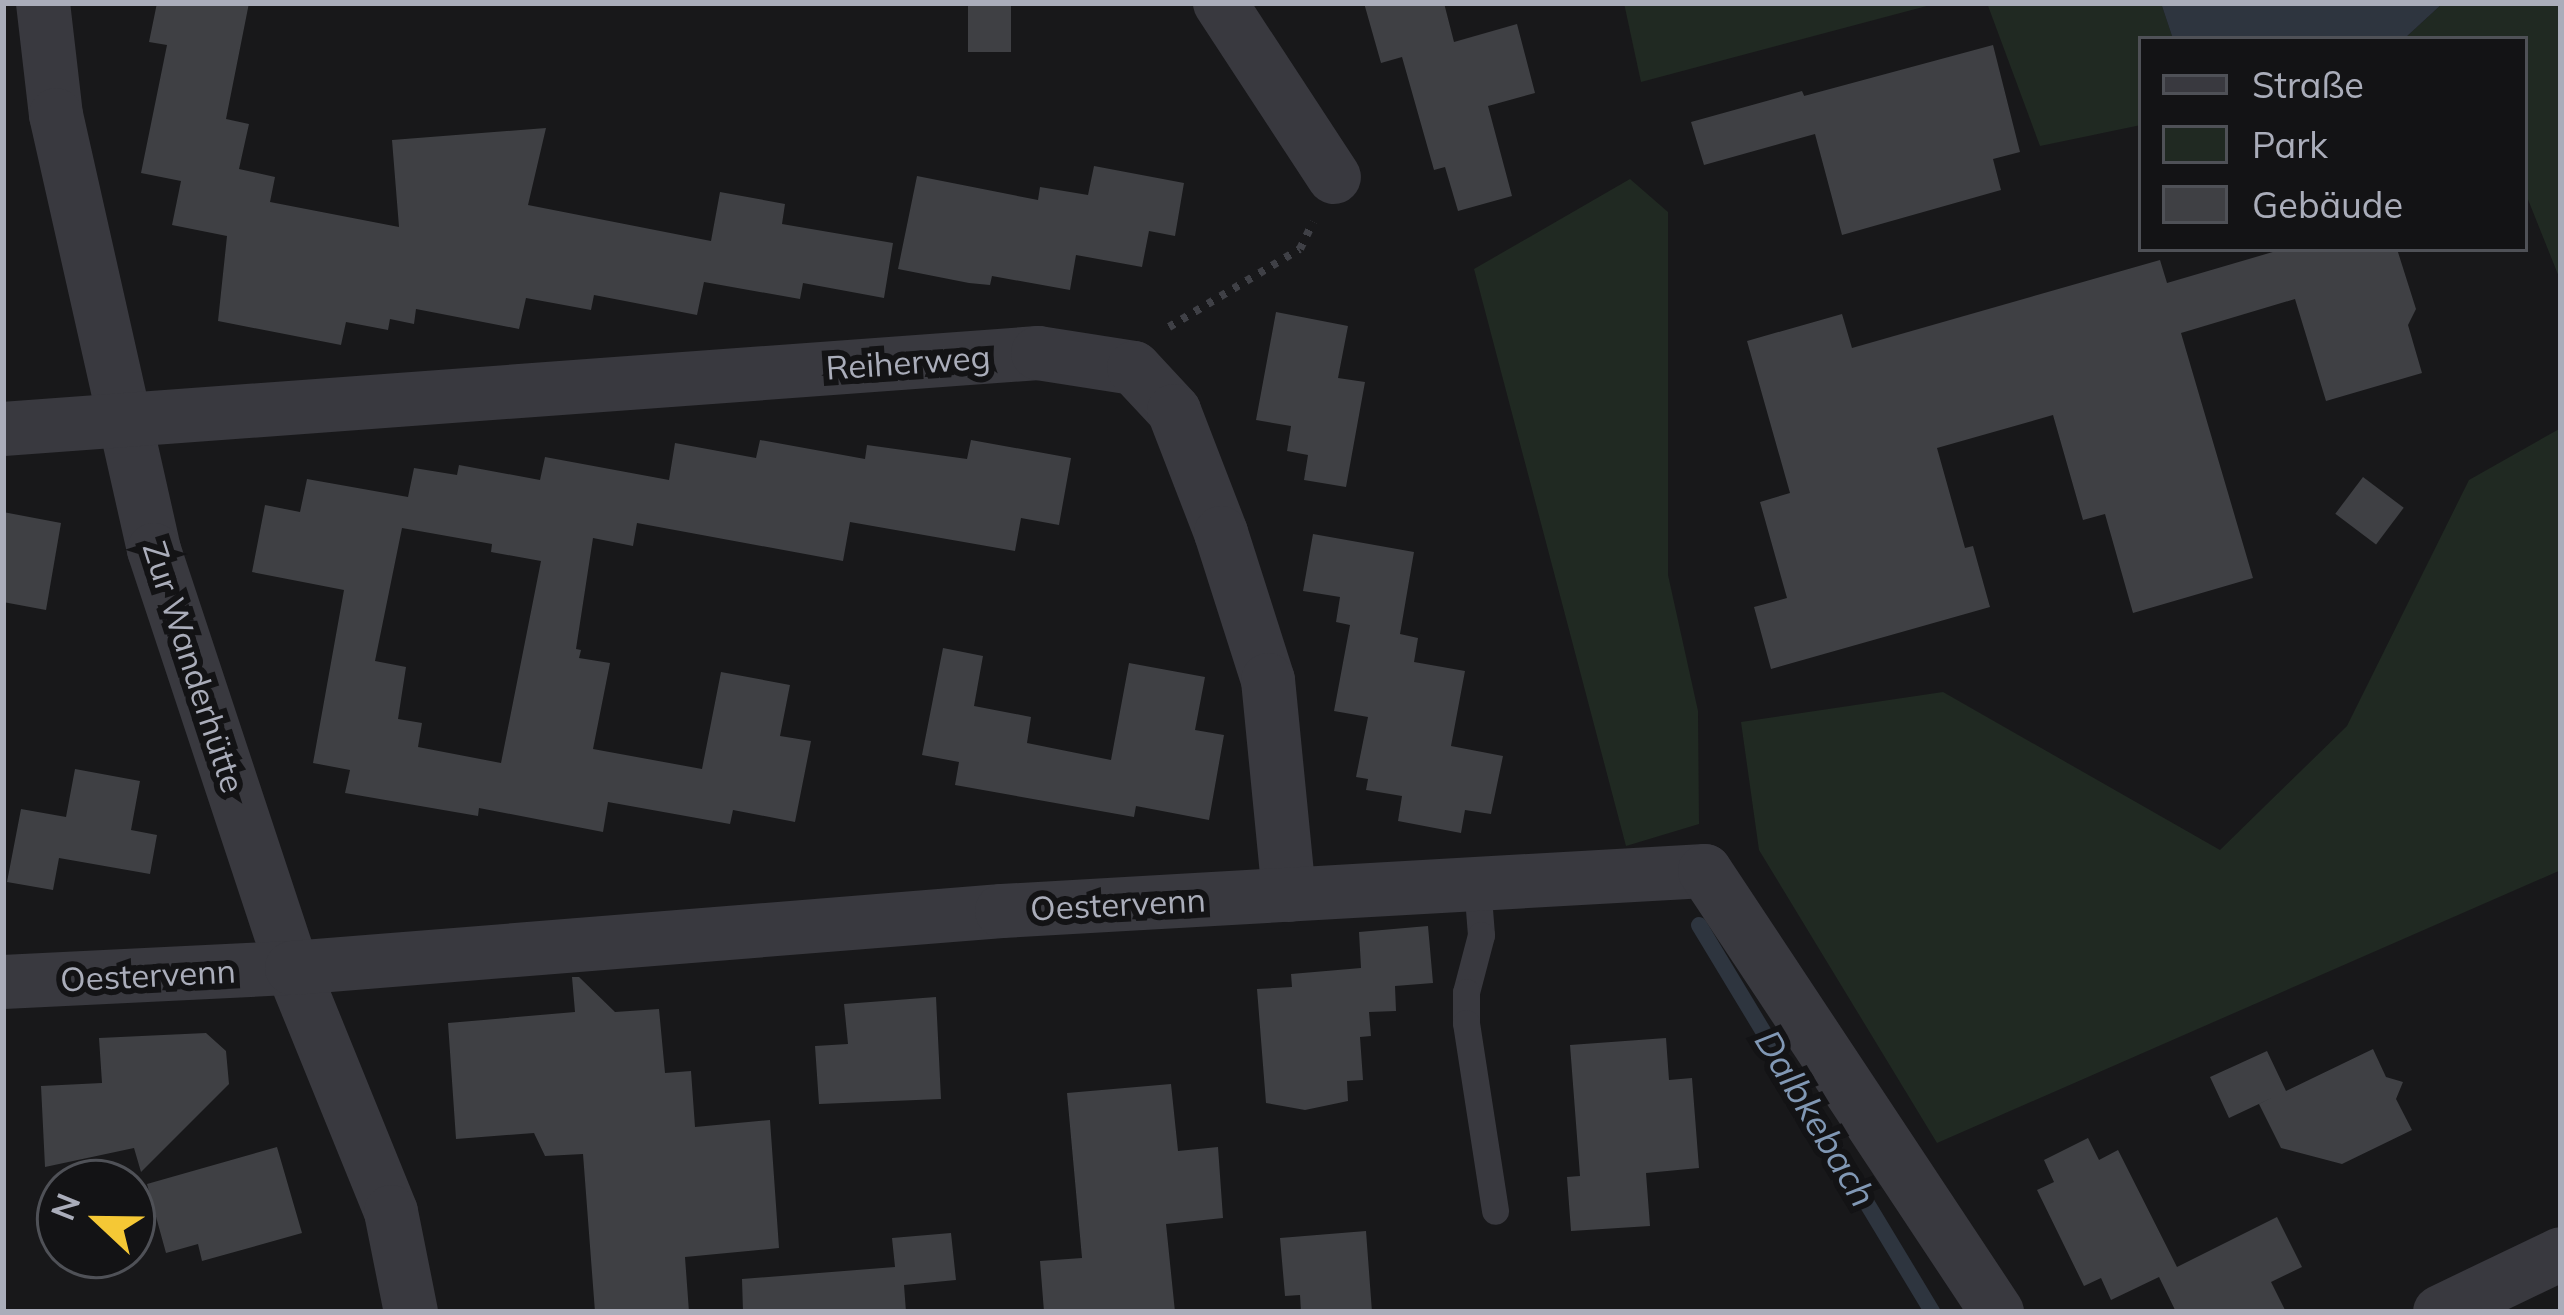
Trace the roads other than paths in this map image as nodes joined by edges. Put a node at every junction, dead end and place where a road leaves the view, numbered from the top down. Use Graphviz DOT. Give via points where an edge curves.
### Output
graph roads {
  1 [pos="43,3"];
  2 [pos="1220,3"];
  3 [pos="1334,177"];
  4 [pos="122,418"];
  5 [pos="3,429"];
  6 [pos="1477,884"];
  7 [pos="1289,895"];
  8 [pos="292,968"];
  9 [pos="3,982"];
  10 [pos="1495,1211"];
  11 [pos="2561,1254"];
  12 [pos="411,1312"];
  13 [pos="1997,1312"];
  14 [pos="2440,1312"];
  1 -- 4 [label="street, Zur Wanderhütte" via="56,115"];
  2 -- 3 [label="street"];
  4 -- 5 [label="street, Reiherweg"];
  4 -- 7 [label="street, Reiherweg" via="1037,353 1134,368 1174,411 1268,680"];
  4 -- 8 [label="street, Zur Wanderhütte" via="154,550"];
  6 -- 7 [label="street, Oestervenn"];
  6 -- 10 [label="lane" via="1481,935 1466,1023"];
  6 -- 13 [label="street, Oestervenn" via="1705,871"];
  7 -- 8 [label="street, Oestervenn"];
  8 -- 9 [label="street, Oestervenn"];
  8 -- 12 [label="street, Zur Wanderhütte" via="391,1212"];
  11 -- 14 [label="street"];
}
